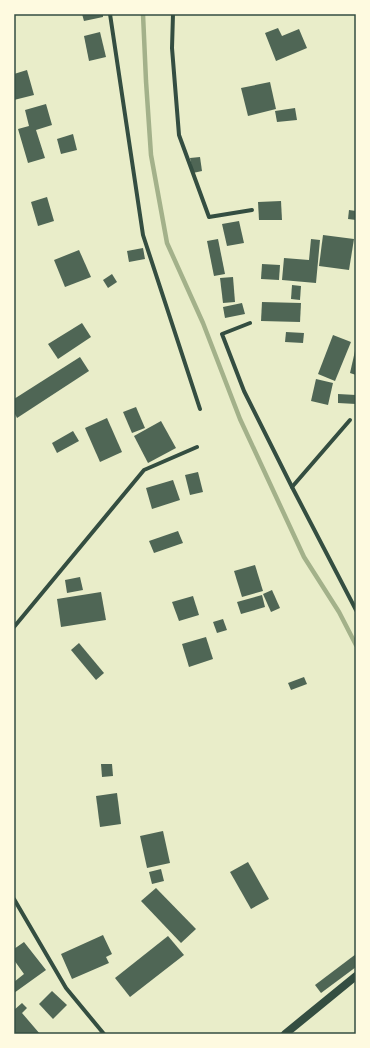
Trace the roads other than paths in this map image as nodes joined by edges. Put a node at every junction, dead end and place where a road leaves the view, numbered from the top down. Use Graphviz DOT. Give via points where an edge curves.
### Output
graph roads {
  1 [pos="110,14"];
  2 [pos="173,14"];
  3 [pos="252,210"];
  4 [pos="250,323"];
  5 [pos="200,409"];
  6 [pos="350,420"];
  7 [pos="196,448"];
  8 [pos="292,487"];
  9 [pos="356,610"];
  10 [pos="14,627"];
  11 [pos="14,900"];
  12 [pos="356,976"];
  13 [pos="104,1034"];
  14 [pos="285,1034"];
  1 -- 5 [label="street" via="143,235"];
  2 -- 3 [label="street" via="172,48 179,135 209,217"];
  4 -- 8 [label="street" via="222,334 244,391"];
  6 -- 8 [label="street"];
  7 -- 10 [label="street" via="144,470"];
  8 -- 9 [label="street"];
  11 -- 13 [label="street" via="66,988"];
  12 -- 14 [label="main road"];
}
